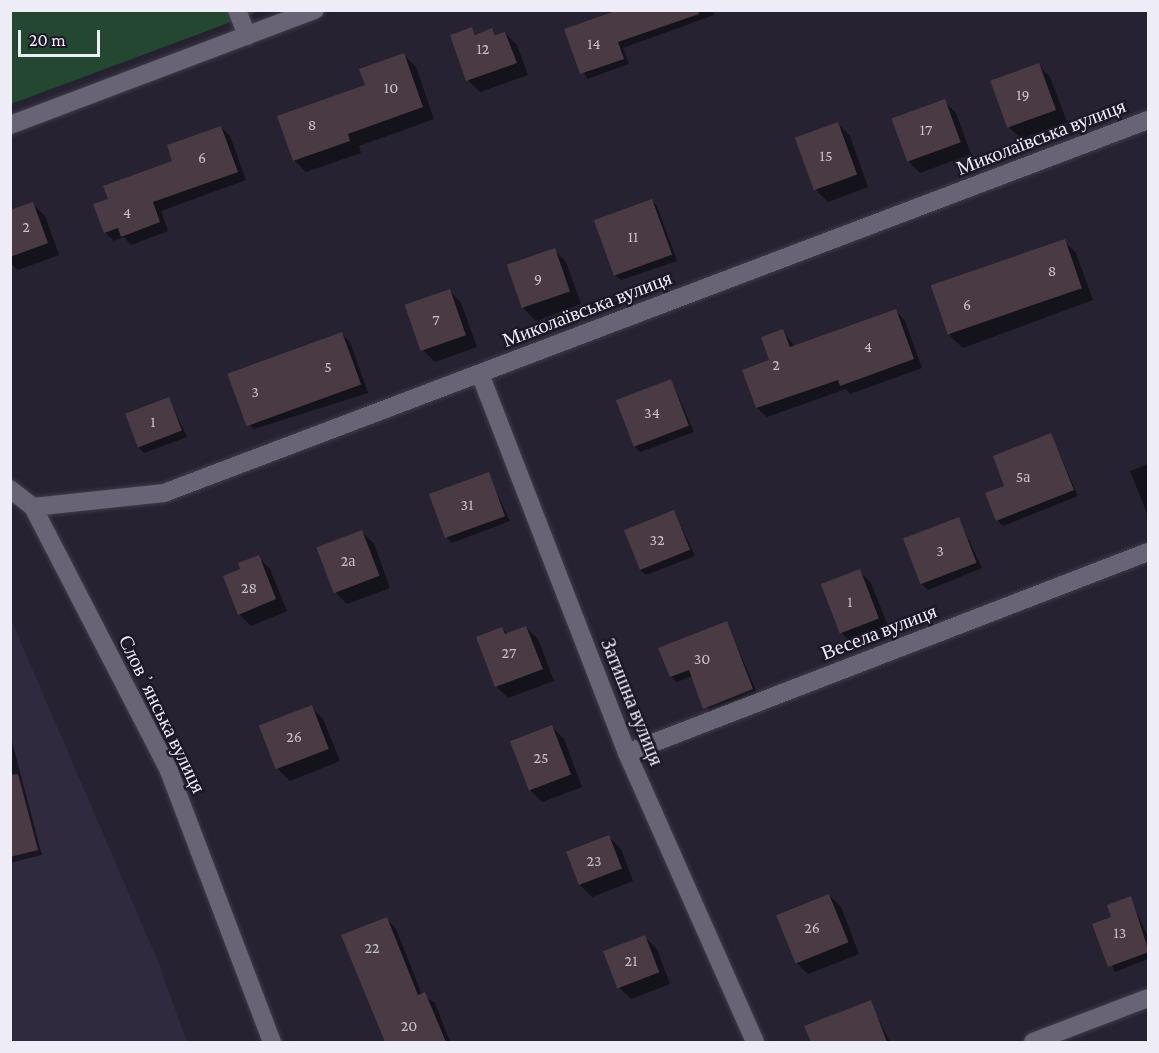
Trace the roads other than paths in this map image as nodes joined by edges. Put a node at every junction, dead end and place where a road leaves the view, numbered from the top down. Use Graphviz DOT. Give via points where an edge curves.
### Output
graph roads {
  1 [pos="237,10"];
  2 [pos="315,10"];
  3 [pos="247,36"];
  4 [pos="1149,120"];
  5 [pos="10,125"];
  6 [pos="480,374"];
  7 [pos="10,489"];
  8 [pos="33,507"];
  9 [pos="1149,552"];
  10 [pos="627,753"];
  11 [pos="1149,998"];
  12 [pos="272,1042"];
  13 [pos="755,1042"];
  14 [pos="1032,1042"];
  1 -- 3 [label="street"];
  2 -- 3 [label="street"];
  3 -- 5 [label="street"];
  4 -- 6 [label="street, Миколаївська вулиця"];
  6 -- 8 [label="street, Миколаївська вулиця" via="164,493"];
  6 -- 10 [label="street, Затишна вулиця"];
  7 -- 8 [label="street, Словʼянська вулиця"];
  8 -- 12 [label="street, Словʼянська вулиця" via="169,771"];
  9 -- 10 [label="street, Весела вулиця"];
  10 -- 13 [label="street, Затишна вулиця"];
  11 -- 14 [label="street"];
}
